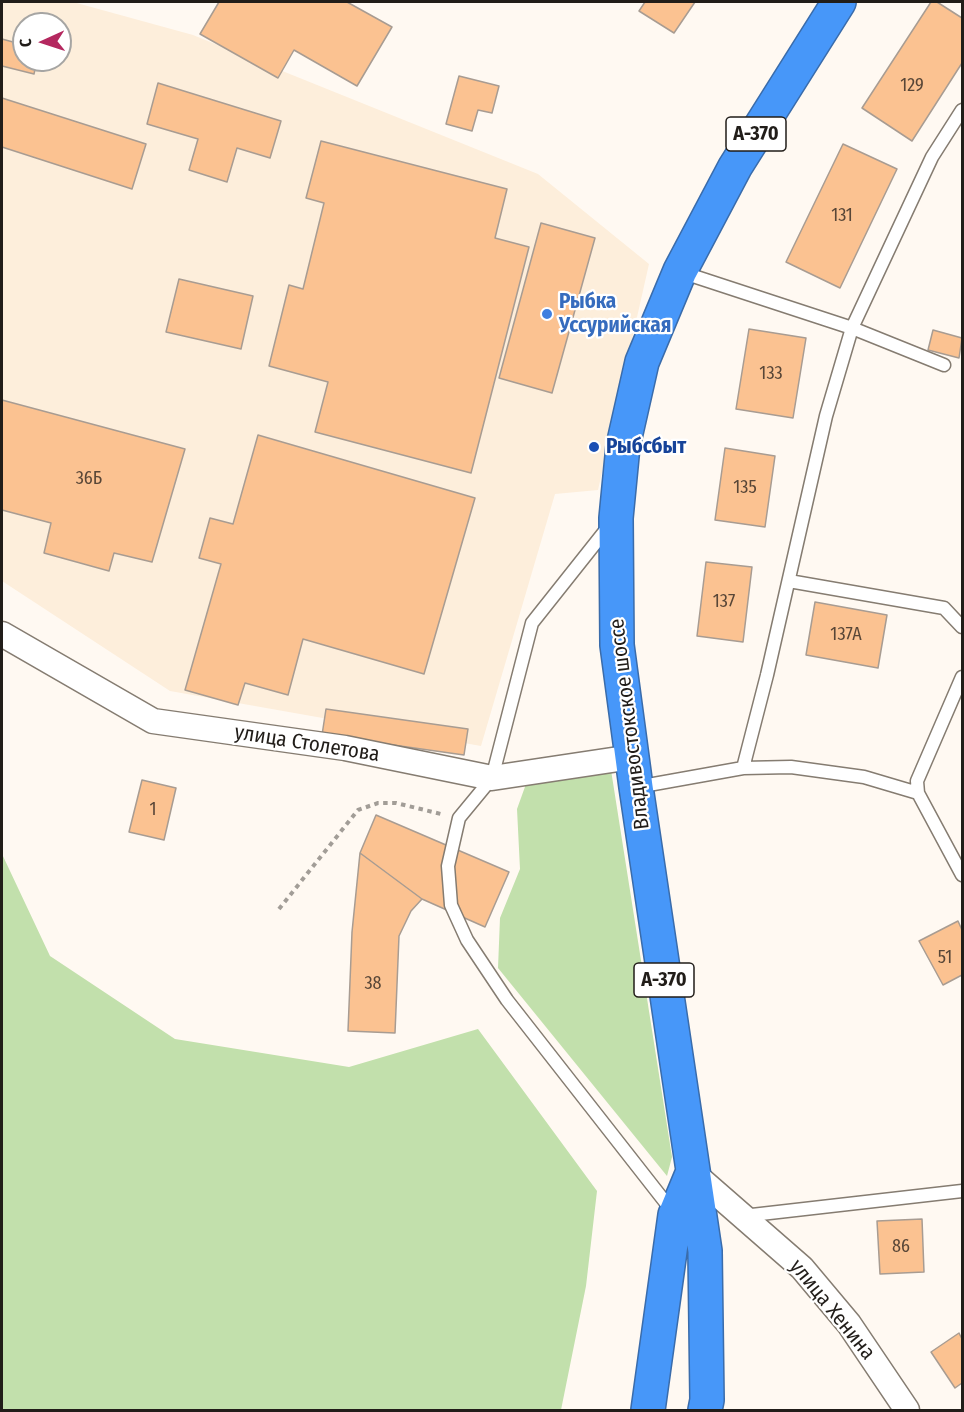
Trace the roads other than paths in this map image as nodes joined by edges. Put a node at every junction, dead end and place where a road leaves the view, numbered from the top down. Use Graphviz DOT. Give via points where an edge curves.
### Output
graph roads {
  1 [pos="839,2"];
  2 [pos="963,110"];
  3 [pos="680,271"];
  4 [pos="852,328"];
  5 [pos="944,365"];
  6 [pos="616,518"];
  7 [pos="789,581"];
  8 [pos="963,627"];
  9 [pos="2,634"];
  10 [pos="963,677"];
  11 [pos="743,768"];
  12 [pos="634,772"];
  13 [pos="492,778"];
  14 [pos="918,793"];
  15 [pos="963,875"];
  16 [pos="692,1172"];
  17 [pos="963,1191"];
  18 [pos="675,1215"];
  19 [pos="743,1215"];
  20 [pos="648,1410"];
  21 [pos="705,1410"];
  22 [pos="907,1410"];
  1 -- 3 [label="highway, Владивостокское шоссе / А-370" via="735,167"];
  2 -- 4 [label="lane" via="932,157"];
  3 -- 4 [label="lane"];
  3 -- 6 [label="highway, Владивостокское шоссе / А-370" via="642,362 623,446"];
  4 -- 5 [label="lane"];
  4 -- 7 [label="lane" via="826,416"];
  6 -- 12 [label="highway, Владивостокское шоссе / А-370" via="617,645"];
  6 -- 13 [label="lane" via="532,623"];
  7 -- 8 [label="lane" via="944,608"];
  7 -- 11 [label="lane"];
  9 -- 13 [label="street, улица Столетова" via="153,721 345,748"];
  10 -- 14 [label="lane" via="917,781"];
  11 -- 12 [label="lane"];
  11 -- 14 [label="lane" via="791,767 864,777"];
  12 -- 13 [label="street, улица Столетова"];
  12 -- 16 [label="highway, Владивостокское шоссе / А-370"];
  13 -- 18 [label="lane" via="459,818 448,866 451,905 467,940 507,1000"];
  14 -- 15 [label="lane"];
  16 -- 18 [label="highway, Владивостокское шоссе / А-370"];
  16 -- 19 [label="street, улица Хенина"];
  16 -- 21 [label="highway, Владивостокское шоссе / А-370" via="705,1251"];
  17 -- 19 [label="lane"];
  18 -- 20 [label="highway, Владивостокское шоссе / А-370"];
  19 -- 22 [label="street, улица Хенина" via="802,1268 836,1308"];
}
